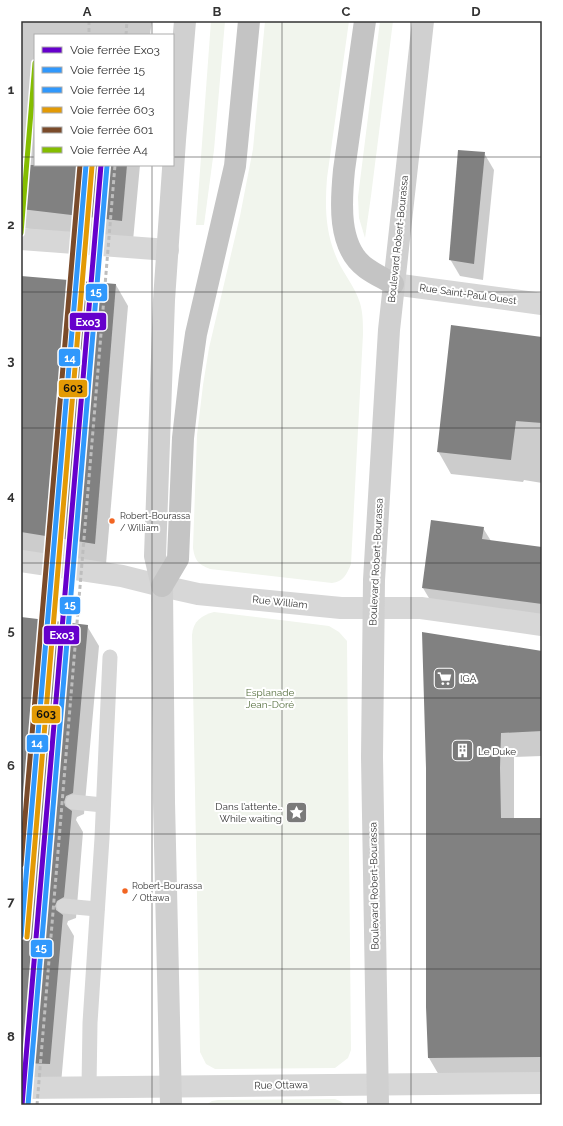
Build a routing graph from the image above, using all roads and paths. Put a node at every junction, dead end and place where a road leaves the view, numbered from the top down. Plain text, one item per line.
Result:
1 (185, 21) edge
2 (249, 21) edge
3 (365, 21) edge
4 (423, 21) edge
5 (174, 148) edge
6 (173, 166) edge
7 (21, 239) edge
8 (168, 250) junction
9 (393, 284) junction
10 (542, 302) edge
11 (21, 561) edge
12 (162, 586) junction
13 (372, 608) junction
14 (542, 625) edge
15 (110, 656) dead end
16 (73, 802) dead end
17 (103, 805) junction
18 (64, 906) dead end
19 (97, 909) junction
20 (542, 1083) edge
21 (89, 1087) junction
22 (21, 1088) edge
23 (378, 1095) edge
24 (171, 1096) edge

1 - 5 main road
2 - 12 highway
3 - 9 highway
4 - 9 main road, Boulevard Robert-Bourassa
6 - 8 main road
7 - 8 street
8 - 12 main road
9 - 10 street, Rue Saint-Paul Ouest
9 - 13 main road, Boulevard Robert-Bourassa
11 - 12 street, Rue William
12 - 13 street, Rue William
12 - 24 main road
13 - 14 street, Rue William
13 - 23 main road, Boulevard Robert-Bourassa
15 - 17 lane
16 - 17 lane
17 - 19 lane
18 - 19 lane
19 - 21 lane
20 - 23 street, Rue Ottawa
21 - 22 street, Rue Ottawa
21 - 24 street, Rue Ottawa
23 - 24 street, Rue Ottawa

